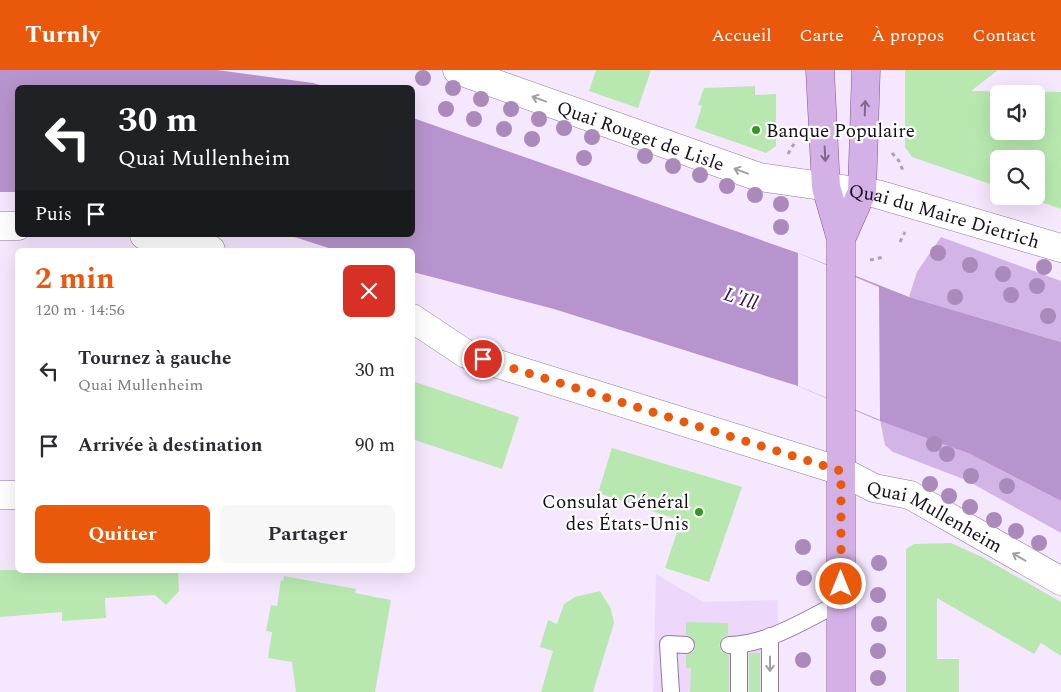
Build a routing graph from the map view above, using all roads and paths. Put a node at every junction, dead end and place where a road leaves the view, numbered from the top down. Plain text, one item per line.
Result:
1 (458, 70) edge
2 (820, 70) edge
3 (866, 70) edge
4 (887, 150) dead end
5 (906, 180) dead end
6 (826, 186) junction
7 (862, 192) junction
8 (0, 226) edge
9 (15, 226) edge
10 (906, 231) dead end
11 (153, 237) edge
12 (841, 239) junction
13 (900, 242) dead end
14 (202, 248) edge
15 (1061, 248) edge
16 (415, 320) edge
17 (841, 471) junction
18 (0, 495) edge
19 (15, 495) edge
20 (1061, 581) edge
21 (841, 602) junction
22 (770, 636) junction
23 (686, 645) dead end
24 (671, 692) edge
25 (739, 692) edge
26 (770, 692) edge
27 (841, 692) edge

6 -> 1 street, Quai Rouget de Lisle
2 -> 6 main road
7 -> 3 main road
4 - 5 path
6 - 7 street, Quai du Maire Dietrich
6 - 12 main road
7 - 12 main road
7 - 15 street, Quai du Maire Dietrich
8 - 9 street
10 - 13 path
11 - 14 street
12 - 17 main road
16 - 17 street, Quai Mullenheim
20 -> 17 street, Quai Mullenheim
17 - 21 main road
18 - 19 street
21 - 22 lane
21 - 27 main road
22 - 25 lane
22 -> 26 lane
23 - 24 lane

